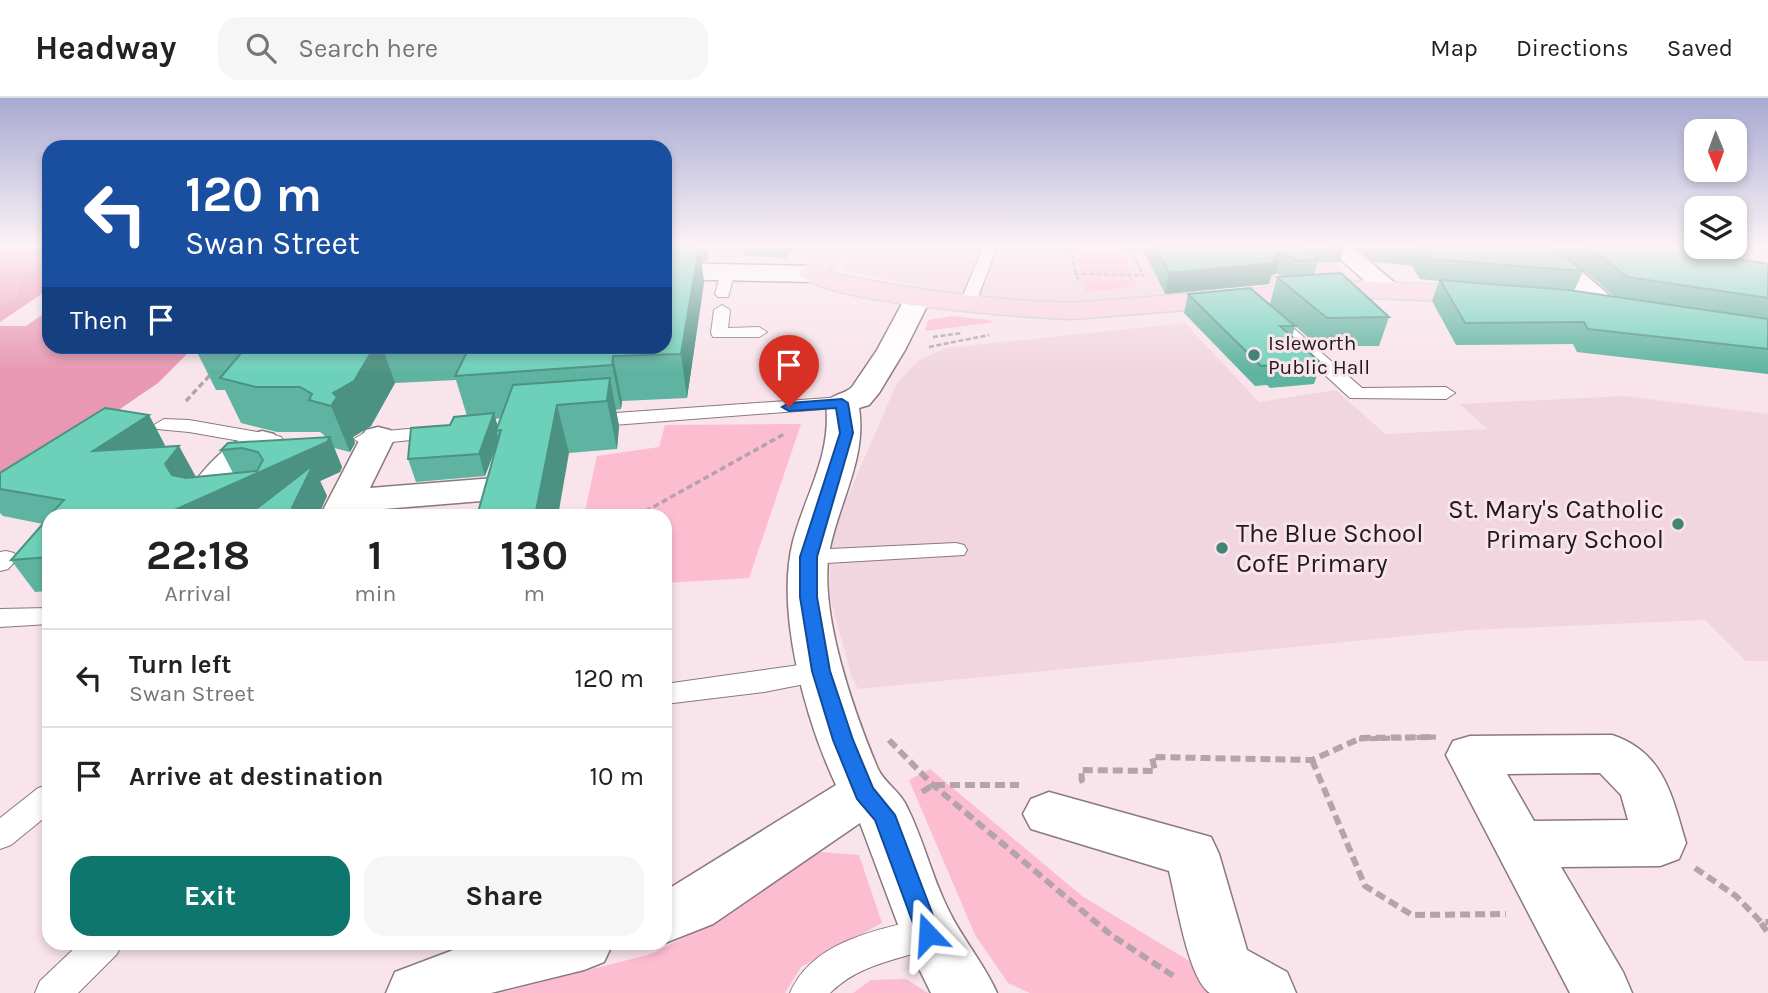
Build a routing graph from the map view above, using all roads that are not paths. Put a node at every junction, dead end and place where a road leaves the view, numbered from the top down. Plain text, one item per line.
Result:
1 (715, 289) edge
2 (740, 289) edge
3 (870, 289) edge
4 (973, 289) edge
5 (1278, 289) edge
6 (1377, 289) edge
7 (1389, 289) joint
8 (1595, 289) edge
9 (724, 292) junction
10 (1248, 297) junction
11 (918, 298) junction
12 (1520, 298) edge
13 (1559, 302) edge
14 (967, 305) junction
15 (1623, 309) joint
16 (759, 332) dead end
17 (1447, 393) dead end
18 (842, 403) junction
19 (569, 422) edge
20 (164, 425) road end
21 (461, 430) edge
22 (371, 438) joint
23 (262, 441) junction
24 (296, 441) edge
25 (495, 486) edge
26 (257, 492) edge
27 (342, 508) edge
28 (956, 550) dead end
29 (808, 557) junction
30 (42, 616) edge
31 (0, 618) edge
32 (821, 671) junction
33 (672, 693) edge
34 (1046, 799) road end
35 (42, 803) edge
36 (874, 804) junction
37 (0, 836) edge
38 (1521, 844) junction
39 (672, 914) edge
40 (928, 934) junction
41 (98, 950) edge
42 (523, 950) edge
43 (488, 954) edge
44 (53, 993) edge
45 (416, 993) edge
46 (808, 993) edge
47 (967, 993) edge
48 (1266, 993) edge
49 (1602, 993) edge

1 - 9 street
2 - 9 street
3 - 11 main road
4 - 14 lane
5 - 10 main road
6 - 7 main road
7 - 12 main road
8 - 15 street
9 - 16 lane
10 - 14 main road
10 - 17 lane
11 - 14 main road
11 - 18 street
13 - 15 main road
18 - 19 lane
18 - 29 street
20 - 23 lane
21 - 22 lane
22 - 27 street
23 - 24 lane
23 - 26 street
25 - 27 street
28 - 29 lane
29 - 32 street
30 - 31 lane
32 - 33 lane
32 - 36 street
34 - 48 street
35 - 37 lane
36 - 39 street
36 - 40 street
38 - 38 street
38 - 49 street
40 - 46 lane
40 - 47 street
41 - 44 lane
42 - 43 street
43 - 45 street

